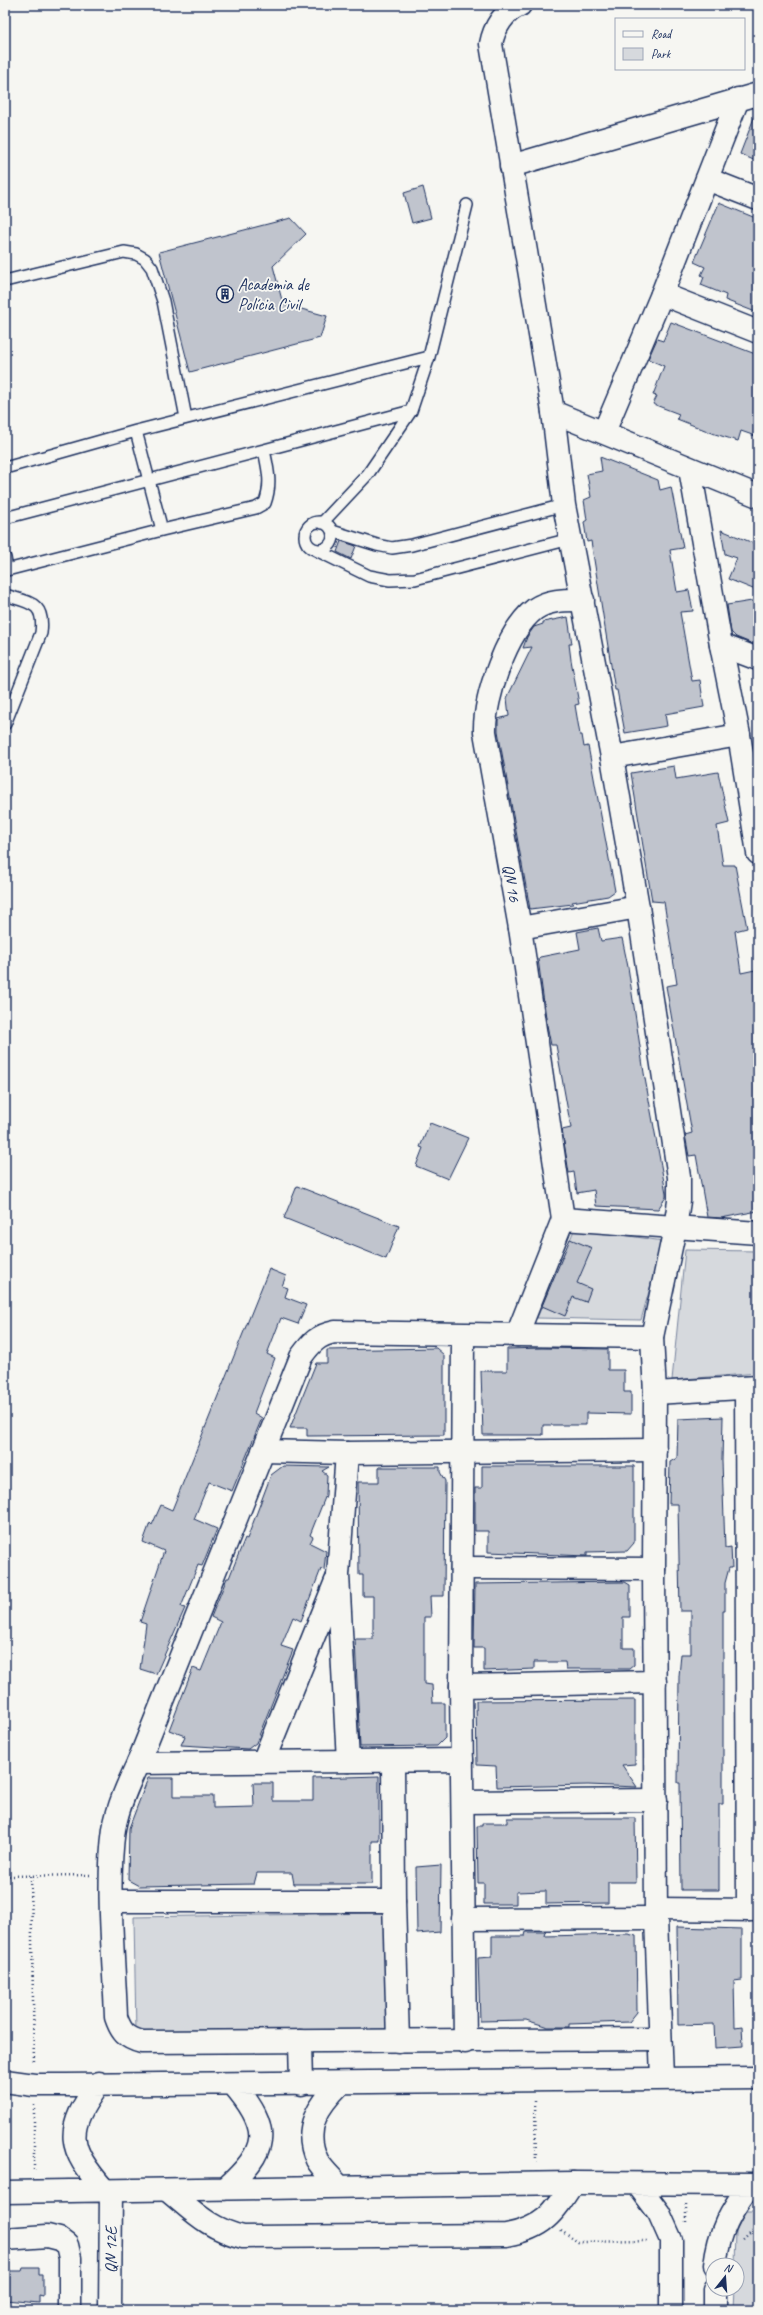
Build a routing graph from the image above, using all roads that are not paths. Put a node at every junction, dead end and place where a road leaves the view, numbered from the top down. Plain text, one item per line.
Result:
1 (520, 5) edge
2 (748, 96) edge
3 (511, 166) junction
4 (707, 179) junction
5 (758, 199) edge
6 (467, 205) dead end
7 (5, 281) edge
8 (662, 294) junction
9 (758, 332) edge
10 (429, 357) junction
11 (411, 411) junction
12 (553, 412) junction
13 (186, 418) junction
14 (136, 431) junction
15 (604, 432) junction
16 (264, 450) junction
17 (5, 468) edge
18 (690, 469) junction
19 (150, 479) junction
20 (758, 496) edge
21 (564, 505) junction
22 (5, 518) edge
23 (322, 523) junction
24 (162, 530) junction
25 (332, 531) junction
26 (570, 539) junction
27 (316, 550) junction
28 (5, 558) edge
29 (6, 574) edge
30 (5, 595) edge
31 (583, 600) junction
32 (721, 645) junction
33 (758, 659) edge
34 (5, 724) edge
35 (739, 735) junction
36 (612, 757) junction
37 (753, 796) edge
38 (758, 853) edge
39 (638, 908) junction
40 (520, 928) junction
41 (563, 1219) junction
42 (675, 1228) junction
43 (758, 1232) edge
44 (463, 1335) junction
45 (517, 1335) junction
46 (652, 1337) junction
47 (752, 1388) edge
48 (655, 1392) junction
49 (655, 1450) junction
50 (263, 1451) junction
51 (461, 1452) junction
52 (347, 1453) junction
53 (752, 1504) edge
54 (462, 1568) junction
55 (654, 1569) junction
56 (338, 1575) junction
57 (752, 1633) edge
58 (655, 1682) junction
59 (461, 1686) junction
60 (753, 1759) edge
61 (462, 1760) junction
62 (348, 1761) junction
63 (393, 1761) junction
64 (263, 1762) junction
65 (138, 1763) junction
66 (656, 1800) junction
67 (463, 1802) junction
68 (112, 1901) junction
69 (394, 1901) junction
70 (753, 1910) edge
71 (656, 1914) junction
72 (463, 1919) junction
73 (660, 2039) junction
74 (300, 2041) junction
75 (398, 2041) junction
76 (465, 2042) junction
77 (662, 2078) junction
78 (758, 2078) edge
79 (5, 2081) edge
80 (99, 2083) junction
81 (233, 2084) junction
82 (301, 2084) junction
83 (340, 2084) junction
84 (573, 2183) junction
85 (754, 2184) edge
86 (638, 2185) junction
87 (339, 2186) junction
88 (225, 2189) junction
89 (167, 2190) junction
90 (108, 2191) junction
91 (5, 2192) edge
92 (5, 2239) edge
93 (717, 2257) edge
94 (715, 2297) edge
95 (70, 2310) edge
96 (110, 2310) edge
97 (671, 2310) edge
98 (715, 2310) edge

1 - 3 street
2 - 3 street
2 - 4 street
3 - 12 street
4 - 5 street
4 - 8 street
6 - 10 lane
7 - 13 lane
8 - 9 street
8 - 15 street
10 - 11 lane
10 - 13 lane
11 - 16 lane
11 - 23 lane
12 - 15 street
12 - 21 street
13 - 14 lane
14 - 17 lane
14 - 19 lane
15 - 18 street
16 - 19 lane
16 - 24 lane
18 - 20 street
18 - 32 street
19 - 22 lane
19 - 24 lane
21 - 25 lane
21 - 26 street
23 - 25 lane
23 - 27 lane
24 - 29 lane
25 - 27 lane
26 - 27 lane
26 - 31 street
28 - 29 lane
30 - 34 lane
31 - 36 street
31 - 40 street, QN 16
32 - 33 street
32 - 35 street
35 - 36 street
35 - 37 street
36 - 39 street
37 - 38 street
39 - 40 street
39 - 42 street
40 - 41 street, QN 16
41 - 42 street
41 - 45 street
42 - 43 street
42 - 46 street
44 - 45 street
44 - 50 street
44 - 51 street
45 - 46 street
46 - 48 street
47 - 48 street
47 - 53 street
48 - 49 street
49 - 51 street
49 - 55 street
50 - 52 street
50 - 65 street
51 - 52 street
51 - 54 street
52 - 56 street
53 - 57 street
54 - 55 street
54 - 59 street
55 - 58 street
56 - 62 street
56 - 64 street
57 - 60 street
58 - 59 street
58 - 66 street
59 - 61 street
60 - 70 street
61 - 63 street
61 - 67 street
62 - 63 street
62 - 64 street
63 - 69 street
64 - 65 street
65 - 68 street
66 - 67 street
66 - 71 street
67 - 72 street
68 - 69 street
68 - 74 street
69 - 75 street
70 - 71 street
71 - 72 street
71 - 73 street
72 - 76 street
73 - 76 street
73 - 77 street
74 - 75 street
74 - 82 street
75 - 76 street
77 - 78 street
77 - 83 street
79 - 80 street
80 - 81 street
80 - 90 street
81 - 82 street
81 - 88 street
82 - 83 street
83 - 87 street
84 - 86 street
84 - 87 street
84 - 89 street
85 - 86 street
85 - 93 street
86 - 97 street
87 - 88 street
88 - 89 street
89 - 90 street
90 - 91 street
90 - 96 street, QN 12E
92 - 95 street
94 - 98 street

